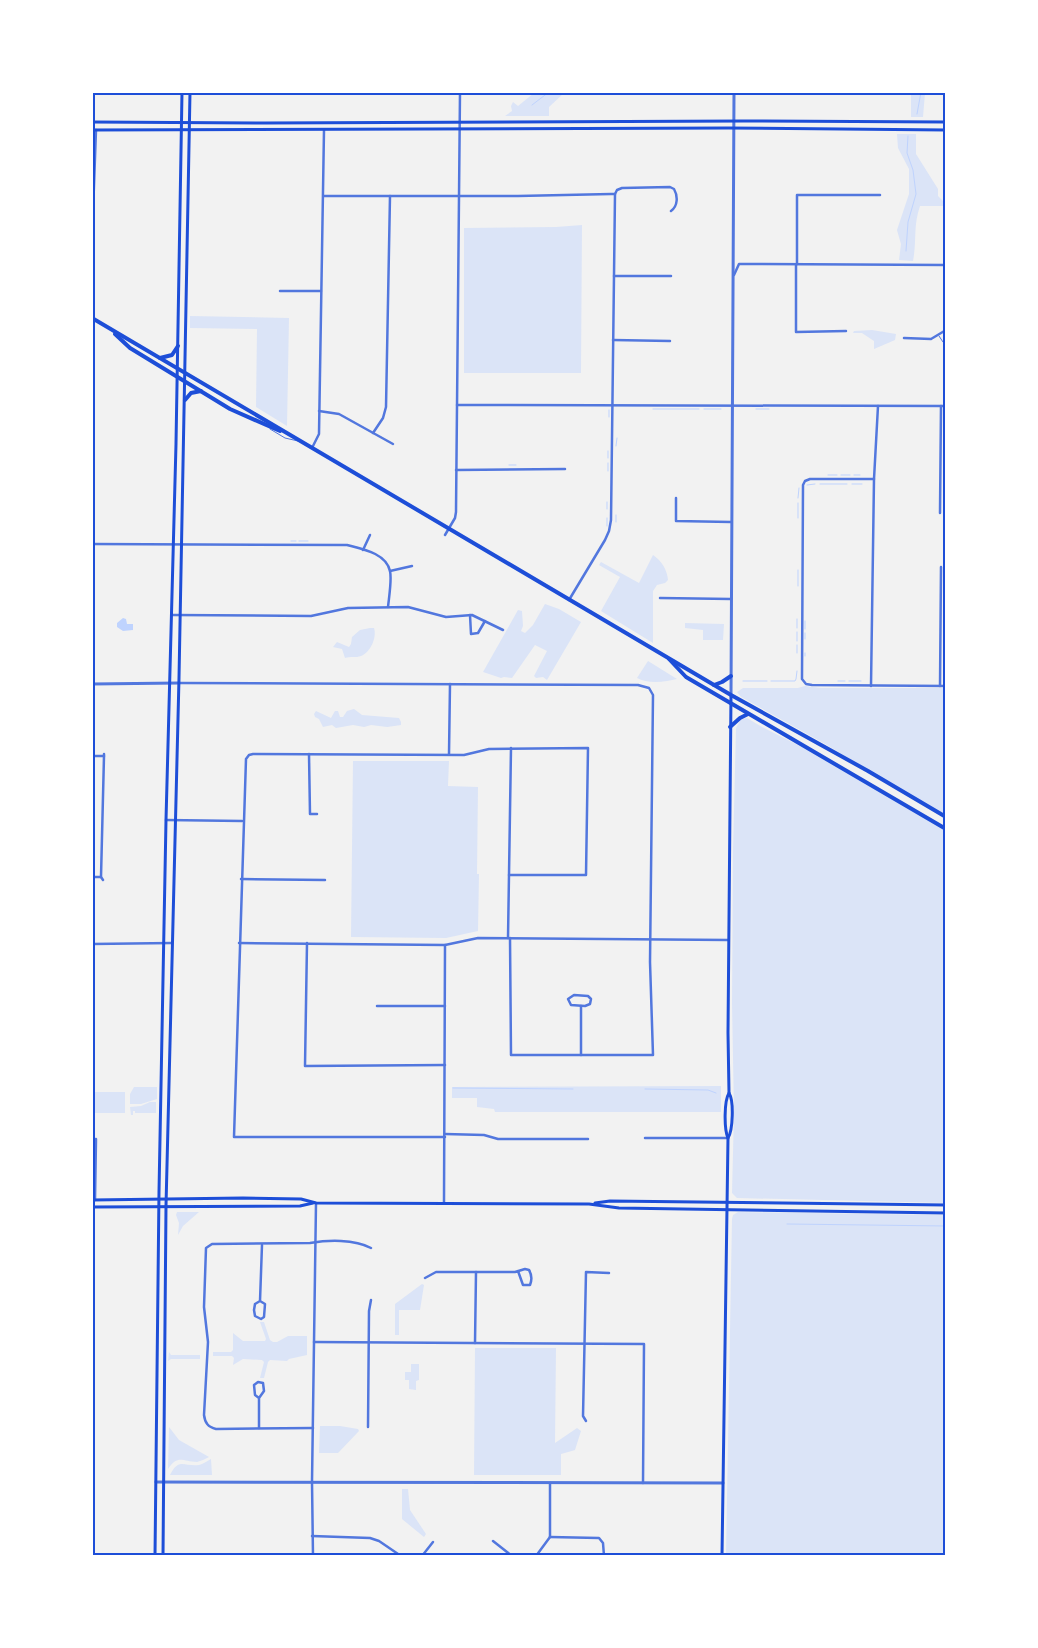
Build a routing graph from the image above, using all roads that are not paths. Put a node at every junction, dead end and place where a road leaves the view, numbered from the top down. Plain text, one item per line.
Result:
1 (182, 92) edge
2 (190, 92) edge
3 (460, 92) edge
4 (734, 92) edge
5 (734, 121) junction
6 (92, 122) edge
7 (182, 122) junction
8 (190, 122) junction
9 (461, 122) junction
10 (946, 122) edge
11 (734, 128) junction
12 (94, 130) edge
13 (181, 130) junction
14 (189, 130) junction
15 (324, 130) junction
16 (461, 130) junction
17 (946, 130) edge
18 (614, 194) junction
19 (880, 195) dead end
20 (324, 196) junction
21 (390, 196) junction
22 (460, 196) junction
23 (671, 211) dead end
24 (92, 240) edge
25 (946, 240) edge
26 (796, 264) junction
27 (945, 265) edge
28 (614, 276) junction
29 (671, 276) dead end
30 (734, 276) junction
31 (280, 291) dead end
32 (321, 291) junction
33 (946, 296) edge
34 (92, 318) edge
35 (110, 329) junction
36 (946, 330) edge
37 (846, 331) dead end
38 (938, 336) junction
39 (904, 338) dead end
40 (613, 340) junction
41 (670, 341) dead end
42 (943, 342) dead end
43 (178, 346) junction
44 (160, 358) junction
45 (178, 369) junction
46 (185, 373) junction
47 (178, 377) junction
48 (185, 382) junction
49 (201, 391) junction
50 (184, 400) junction
51 (457, 405) junction
52 (613, 405) junction
53 (732, 405) junction
54 (878, 406) junction
55 (941, 406) junction
56 (946, 406) edge
57 (319, 411) junction
58 (265, 426) junction
59 (373, 433) junction
60 (288, 434) junction
61 (305, 444) junction
62 (394, 444) dead end
63 (312, 448) junction
64 (176, 469) junction
65 (183, 469) junction
66 (565, 469) dead end
67 (456, 470) junction
68 (874, 480) junction
69 (676, 498) dead end
70 (940, 513) dead end
71 (731, 522) junction
72 (449, 529) junction
73 (370, 535) dead end
74 (445, 536) dead end
75 (92, 544) edge
76 (174, 545) junction
77 (182, 545) junction
78 (363, 550) junction
79 (412, 566) dead end
80 (941, 567) dead end
81 (390, 571) junction
82 (660, 598) dead end
83 (731, 599) junction
84 (569, 600) junction
85 (388, 607) junction
86 (172, 615) junction
87 (180, 615) junction
88 (470, 615) junction
89 (485, 620) junction
90 (503, 630) dead end
91 (665, 656) junction
92 (731, 676) junction
93 (92, 684) edge
94 (170, 684) junction
95 (179, 684) junction
96 (450, 684) junction
97 (714, 685) junction
98 (871, 686) junction
99 (940, 686) junction
100 (946, 686) edge
101 (731, 695) junction
102 (731, 704) junction
103 (748, 714) junction
104 (730, 727) junction
105 (511, 748) junction
106 (309, 754) junction
107 (449, 754) junction
108 (92, 756) edge
109 (317, 814) dead end
110 (946, 817) edge
111 (166, 820) junction
112 (176, 820) junction
113 (243, 820) junction
114 (946, 829) edge
115 (509, 875) junction
116 (92, 877) edge
117 (241, 879) junction
118 (325, 880) dead end
119 (509, 938) junction
120 (651, 940) junction
121 (728, 940) junction
122 (165, 943) junction
123 (172, 943) junction
124 (239, 943) junction
125 (307, 943) junction
126 (93, 944) edge
127 (445, 945) junction
128 (377, 1006) dead end
129 (445, 1006) junction
130 (581, 1006) junction
131 (581, 1055) junction
132 (93, 1063) edge
133 (445, 1066) junction
134 (161, 1107) junction
135 (168, 1112) junction
136 (444, 1136) junction
137 (645, 1138) dead end
138 (728, 1138) junction
139 (94, 1139) edge
140 (588, 1139) dead end
141 (166, 1198) junction
142 (159, 1199) junction
143 (94, 1200) edge
144 (727, 1202) junction
145 (316, 1203) junction
146 (444, 1204) junction
147 (589, 1204) junction
148 (946, 1205) edge
149 (159, 1206) junction
150 (166, 1206) junction
151 (92, 1207) edge
152 (727, 1210) junction
153 (946, 1213) edge
154 (316, 1242) junction
155 (262, 1245) junction
156 (371, 1248) dead end
157 (518, 1271) junction
158 (476, 1272) junction
159 (609, 1273) dead end
160 (425, 1278) dead end
161 (371, 1300) dead end
162 (260, 1301) junction
163 (314, 1342) junction
164 (368, 1342) junction
165 (475, 1343) junction
166 (585, 1344) junction
167 (259, 1398) junction
168 (586, 1421) dead end
169 (368, 1427) dead end
170 (259, 1428) junction
171 (313, 1428) junction
172 (156, 1482) junction
173 (163, 1482) junction
174 (312, 1482) junction
175 (550, 1483) junction
176 (643, 1483) junction
177 (723, 1483) junction
178 (312, 1536) junction
179 (550, 1537) junction
180 (493, 1541) dead end
181 (433, 1542) dead end
182 (155, 1556) edge
183 (163, 1556) edge
184 (313, 1556) edge
185 (401, 1556) edge
186 (422, 1556) edge
187 (512, 1556) edge
188 (536, 1556) edge
189 (604, 1556) edge
190 (722, 1556) edge

1 - 7 main road
2 - 8 main road
3 - 9 street
4 - 5 street
5 - 9 main road
5 - 10 main road
5 - 11 street
6 - 7 main road
7 - 8 main road
7 - 13 main road
8 - 9 main road
8 - 14 main road
9 - 16 street
11 - 16 main road
11 - 17 main road
11 - 30 street
12 - 13 main road
12 - 24 street
13 - 14 main road
13 - 43 main road
14 - 15 main road
14 - 46 main road
15 - 16 main road
15 - 20 street
16 - 22 street
18 - 22 street
18 - 23 street
18 - 28 street
19 - 26 street
20 - 21 street
20 - 32 street
21 - 22 street
21 - 59 street
22 - 51 street
25 - 27 street
26 - 27 street
26 - 30 street
26 - 37 street
27 - 33 street
28 - 29 street
28 - 40 street
30 - 53 street
31 - 32 street
32 - 57 street
34 - 35 main road
35 - 44 main road
35 - 47 main road
36 - 38 street
38 - 39 street
38 - 42 lane
40 - 41 street
40 - 52 street
43 - 44 main road
43 - 45 main road
44 - 45 main road
45 - 46 main road
45 - 47 main road
46 - 48 main road
46 - 60 main road
47 - 48 main road
47 - 64 main road
48 - 49 main road
48 - 50 main road
49 - 50 main road
49 - 58 main road
50 - 65 main road
51 - 52 street
51 - 67 street
52 - 53 street
52 - 84 street
53 - 54 street
53 - 71 street
54 - 55 street
54 - 68 street
55 - 56 street
55 - 70 street
57 - 59 street
57 - 63 street
58 - 60 main road
58 - 61 lane
59 - 62 street
60 - 61 main road
61 - 63 main road
63 - 72 main road
64 - 65 main road
64 - 76 main road
65 - 77 main road
66 - 67 street
67 - 72 street
68 - 98 street
68 - 98 street
69 - 71 street
71 - 83 street
72 - 74 street
72 - 84 main road
73 - 78 street
75 - 76 street
76 - 77 street
76 - 86 main road
77 - 78 street
77 - 87 main road
78 - 81 street
79 - 81 street
80 - 99 street
81 - 85 street
82 - 83 street
83 - 92 street
84 - 91 main road
85 - 87 street
85 - 88 street
86 - 87 street
86 - 94 main road
87 - 95 main road
88 - 89 street
88 - 89 street
89 - 90 street
91 - 97 main road
91 - 102 main road
92 - 97 main road
92 - 101 street
93 - 94 street
94 - 95 street
94 - 111 main road
95 - 96 street
95 - 112 main road
96 - 107 street
96 - 120 street
97 - 101 main road
98 - 99 street
99 - 100 street
101 - 102 main road
101 - 110 main road
102 - 103 main road
102 - 104 main road
103 - 104 main road
103 - 114 main road
104 - 121 main road
105 - 107 street
105 - 115 street
105 - 115 street
106 - 107 street
106 - 109 street
106 - 113 street
108 - 116 street
111 - 112 street
111 - 122 main road
112 - 113 street
112 - 123 main road
113 - 117 street
115 - 119 street
117 - 118 street
117 - 124 street
119 - 120 street
119 - 127 street
119 - 131 street
120 - 121 street
120 - 131 street
121 - 138 main road
122 - 123 street
122 - 126 street
122 - 134 main road
123 - 135 main road
124 - 125 street
124 - 136 street
125 - 127 street
125 - 133 street
126 - 132 street
127 - 129 street
128 - 129 street
129 - 133 street
130 - 130 street
130 - 131 street
133 - 136 street
134 - 135 main road
134 - 142 main road
135 - 141 main road
136 - 140 street
136 - 146 street
137 - 138 street
138 - 144 main road
139 - 143 street
141 - 142 main road
141 - 145 main road
141 - 150 main road
142 - 143 main road
142 - 149 main road
144 - 147 main road
144 - 148 main road
144 - 152 main road
145 - 146 main road
145 - 150 main road
145 - 154 street
146 - 147 main road
147 - 152 main road
149 - 150 main road
149 - 151 main road
149 - 172 main road
150 - 173 main road
152 - 153 main road
152 - 177 main road
154 - 155 street
154 - 156 street
154 - 163 street
155 - 162 street
155 - 170 street
157 - 157 street
157 - 158 street
158 - 160 street
158 - 165 street
159 - 166 street
161 - 164 street
162 - 162 street
163 - 164 street
163 - 171 street
164 - 165 street
164 - 169 street
165 - 166 street
166 - 168 street
166 - 176 street
167 - 167 street
167 - 170 street
170 - 171 street
171 - 174 street
172 - 173 street
172 - 182 main road
173 - 174 street
173 - 183 main road
174 - 175 street
174 - 178 street
175 - 176 street
175 - 179 street
176 - 177 street
177 - 190 main road
178 - 184 street
178 - 185 street
179 - 188 street
179 - 189 street
180 - 187 street
181 - 186 street

